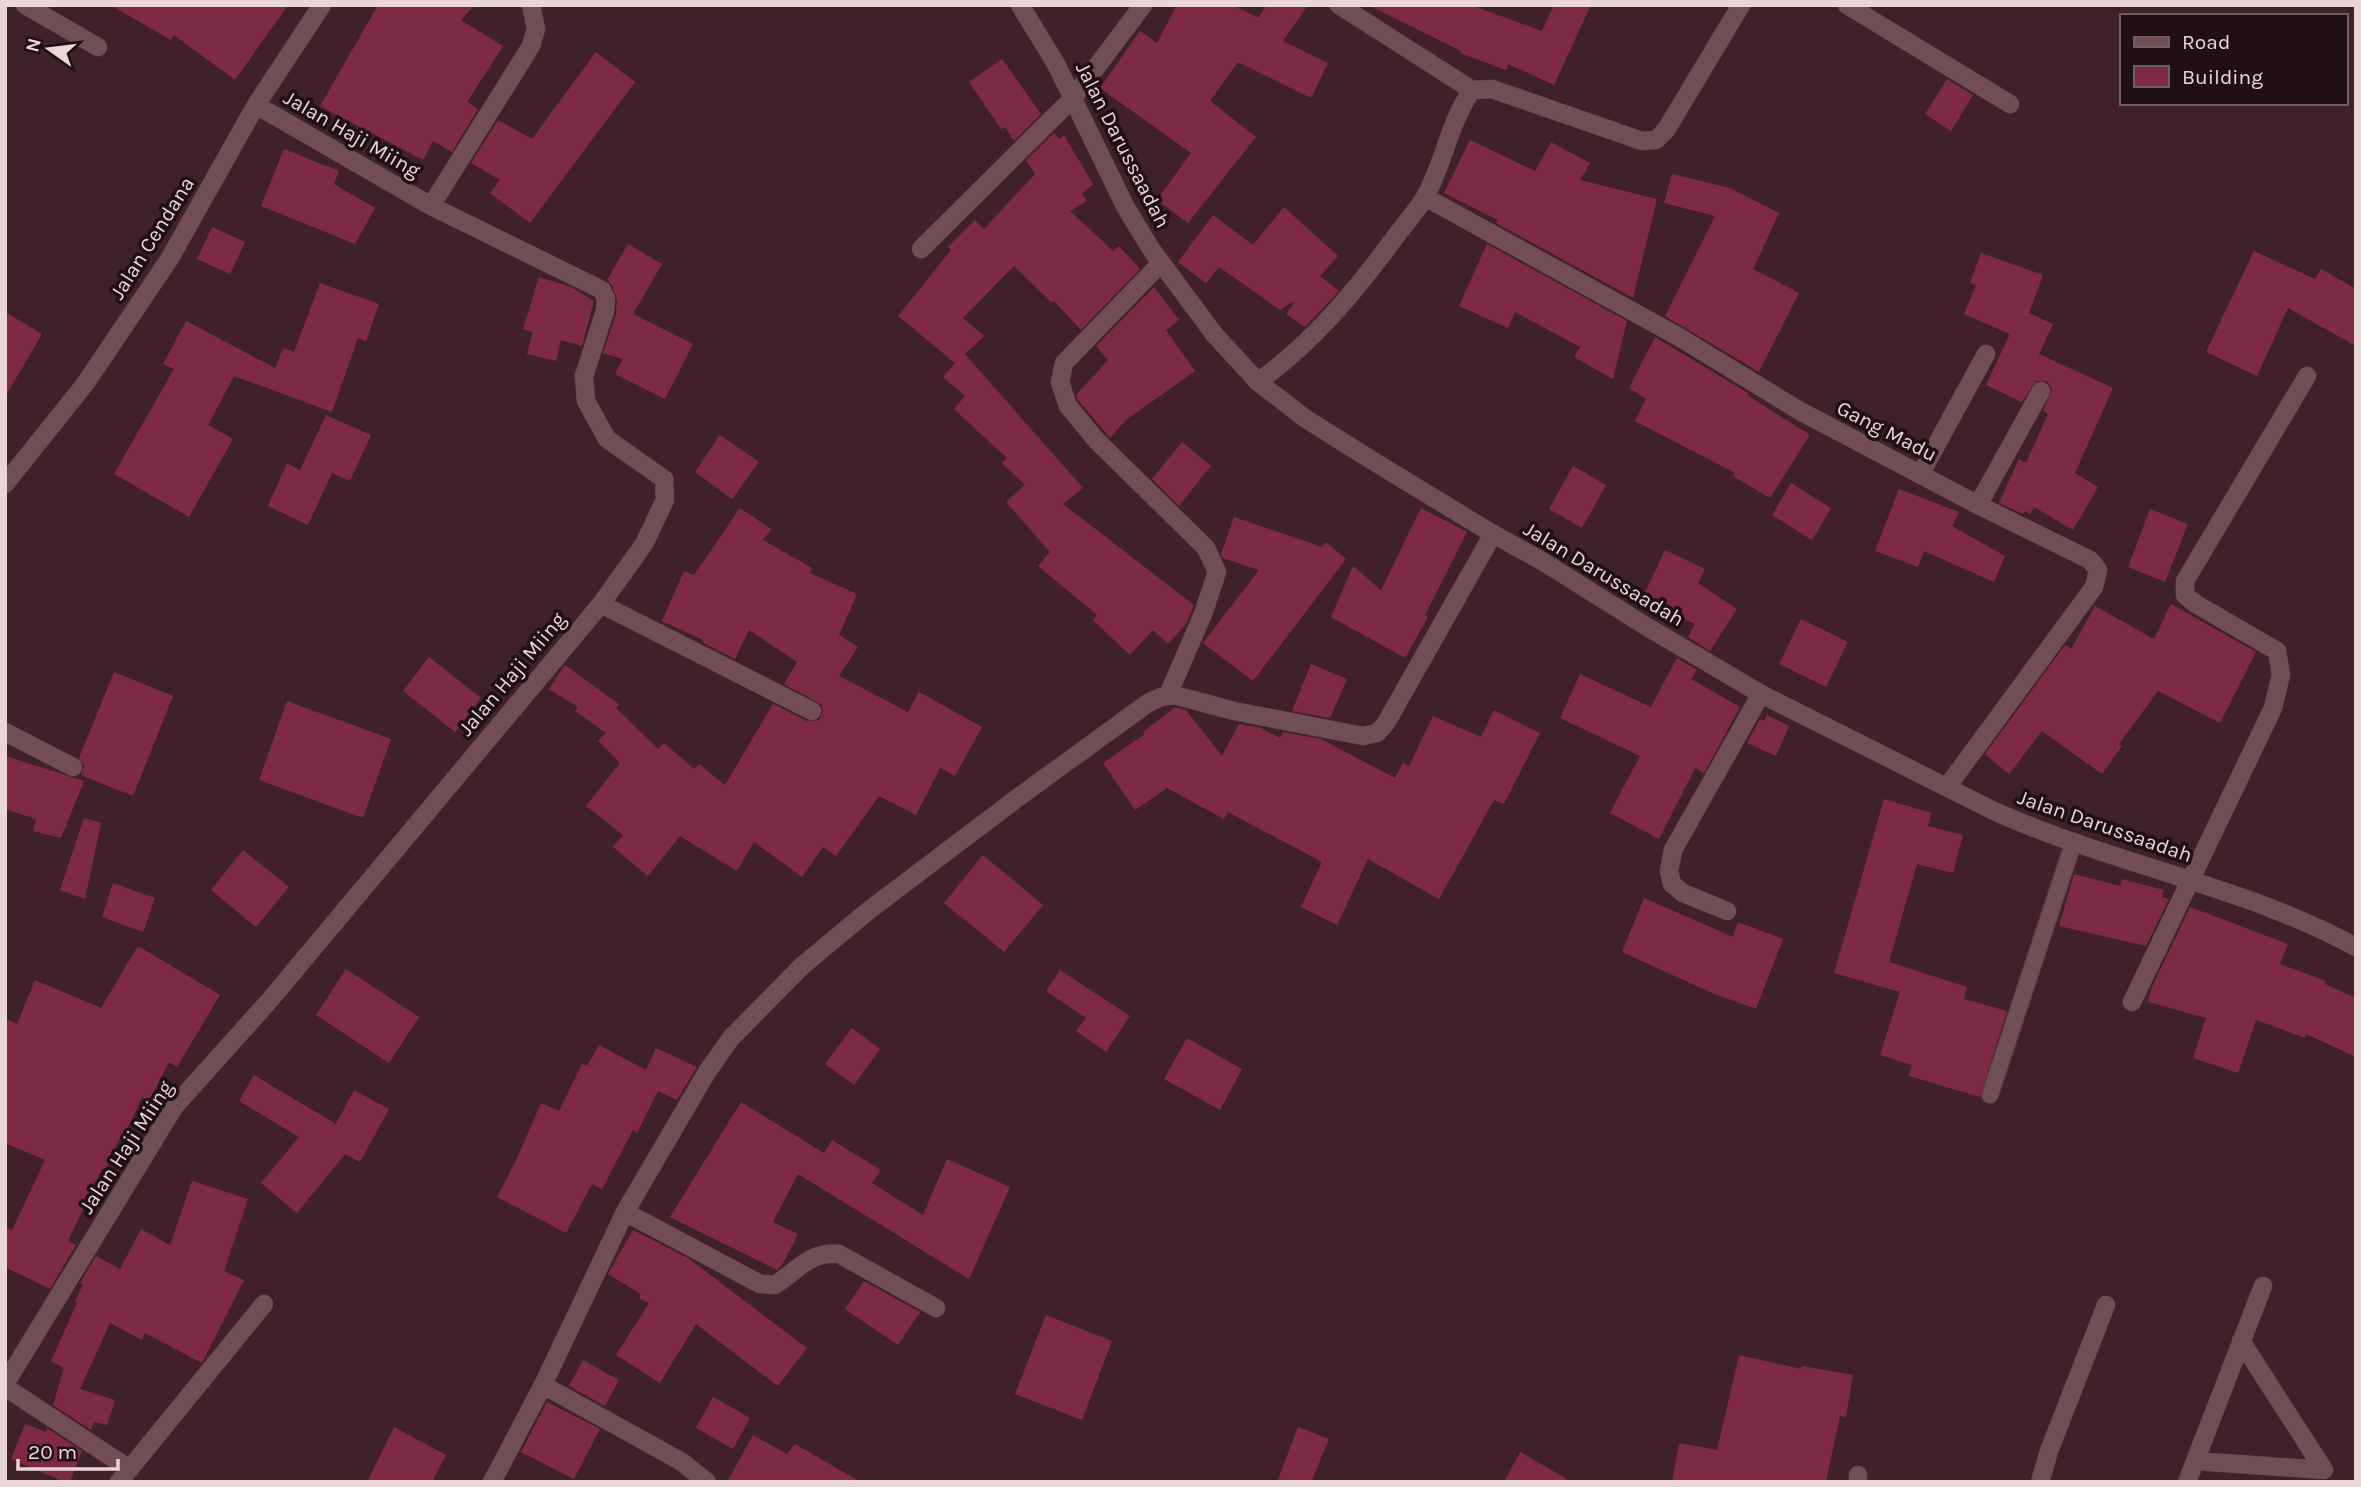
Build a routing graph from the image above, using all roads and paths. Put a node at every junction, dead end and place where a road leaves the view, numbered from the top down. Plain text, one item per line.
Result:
1 (25, 5) edge
2 (322, 5) edge
3 (531, 5) edge
4 (1020, 5) edge
5 (1143, 5) edge
6 (1339, 5) edge
7 (1741, 5) edge
8 (1847, 5) edge
9 (98, 47) dead end
10 (1472, 90) junction
11 (1073, 98) junction
12 (2010, 104) dead end
13 (256, 105) junction
14 (1425, 197) junction
15 (431, 206) junction
16 (921, 249) dead end
17 (1161, 263) junction
18 (1986, 354) dead end
19 (2307, 376) dead end
20 (1258, 382) junction
21 (2041, 391) dead end
22 (1921, 473) junction
23 (5, 484) edge
24 (1978, 505) junction
25 (1493, 534) junction
26 (601, 604) junction
27 (1761, 694) junction
28 (1168, 695) junction
29 (812, 711) dead end
30 (5, 732) edge
31 (72, 767) dead end
32 (1947, 787) junction
33 (2074, 841) junction
34 (2192, 880) junction
35 (1727, 911) dead end
36 (2356, 947) edge
37 (2133, 1002) dead end
38 (1990, 1095) dead end
39 (625, 1212) junction
40 (2263, 1286) dead end
41 (264, 1304) dead end
42 (2106, 1305) dead end
43 (936, 1308) dead end
44 (2241, 1341) junction
45 (5, 1385) edge
46 (543, 1385) junction
47 (2195, 1461) junction
48 (124, 1475) edge
49 (492, 1482) edge
50 (707, 1482) edge
51 (2040, 1482) edge
52 (2187, 1482) edge

1 - 9 street
2 - 13 street, Jalan Cendana
3 - 15 street
4 - 11 street, Jalan Darussaadah
5 - 11 street
6 - 10 street
7 - 10 street
8 - 12 street
10 - 14 street
11 - 16 street
11 - 17 street, Jalan Darussaadah
13 - 15 street, Jalan Haji Miing
13 - 23 street, Jalan Cendana
14 - 20 street
14 - 22 street, Gang Madu
15 - 26 street, Jalan Haji Miing
17 - 20 street, Jalan Darussaadah
17 - 28 street
18 - 22 street
19 - 34 street
20 - 25 street, Jalan Darussaadah
21 - 24 street
22 - 24 street, Gang Madu
24 - 32 street, Gang Madu
25 - 27 street, Jalan Darussaadah
25 - 28 street
26 - 29 street
26 - 45 street, Jalan Haji Miing
27 - 32 street, Jalan Darussaadah
27 - 35 street
28 - 39 street
30 - 31 street
32 - 33 street, Jalan Darussaadah
33 - 34 street, Jalan Darussaadah
33 - 38 lane
34 - 36 street, Jalan Darussaadah
34 - 37 street
39 - 43 street
39 - 46 street
40 - 44 street
41 - 48 street
42 - 51 street
44 - 47 street
44 - 47 street
45 - 48 street
46 - 49 street
46 - 50 street
47 - 52 street

